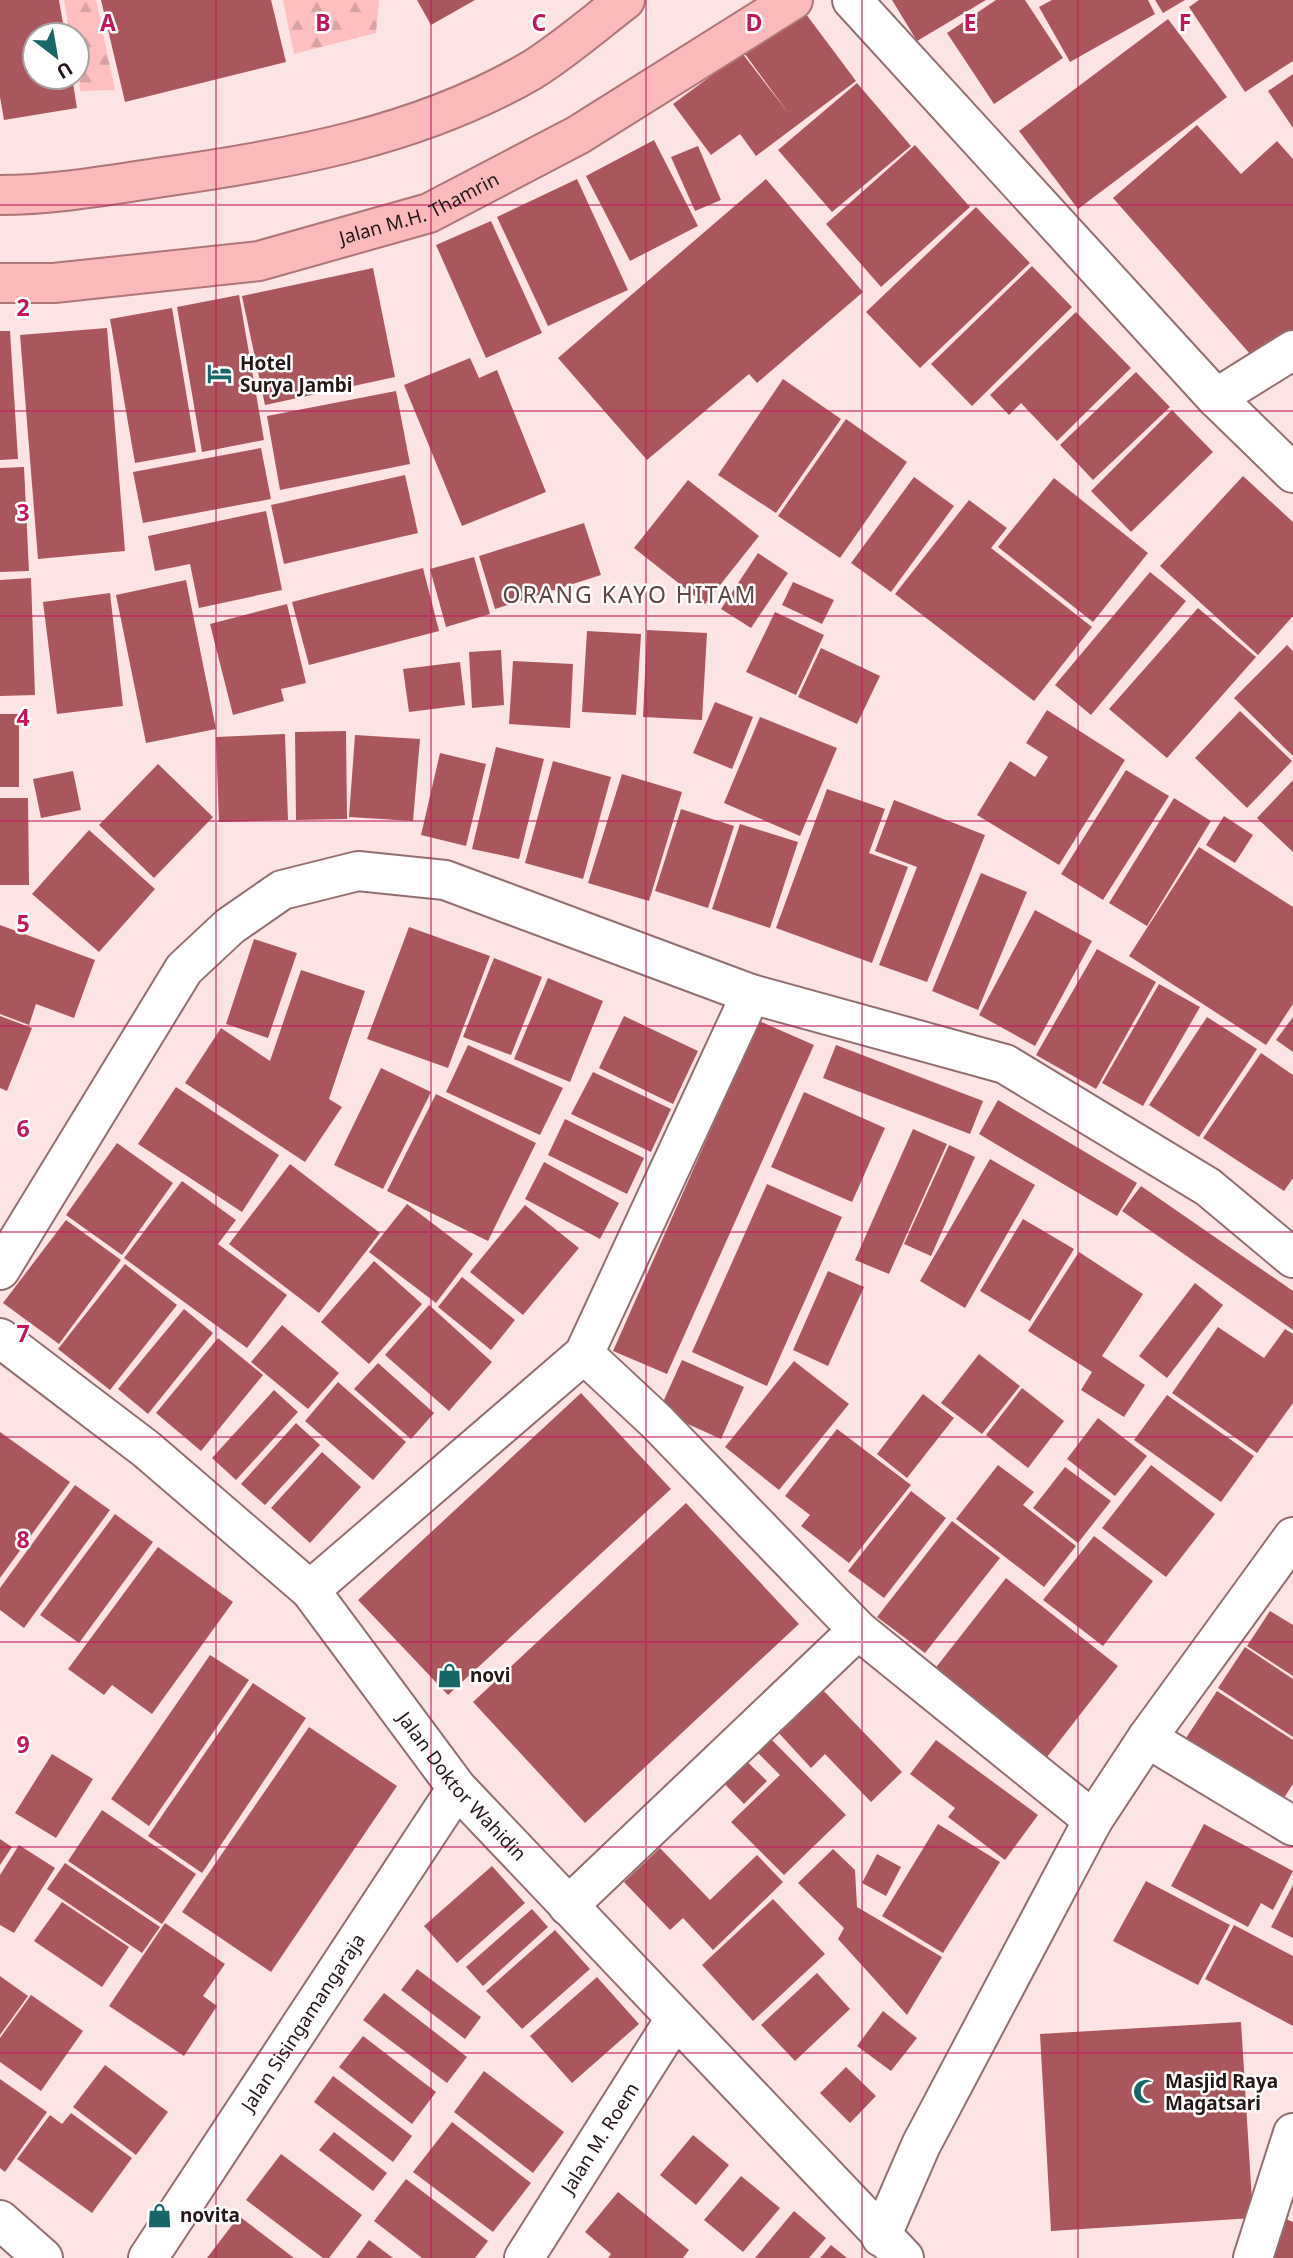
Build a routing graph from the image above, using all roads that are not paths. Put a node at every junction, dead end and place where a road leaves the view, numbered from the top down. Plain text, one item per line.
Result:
1 (625, 0) edge
2 (793, 0) edge
3 (852, 0) edge
4 (0, 195) edge
5 (0, 283) edge
6 (1293, 350) edge
7 (1216, 398) junction
8 (1293, 473) edge
9 (751, 994) junction
10 (1293, 1258) edge
11 (0, 1270) edge
12 (0, 1338) edge
13 (584, 1354) junction
14 (1293, 1537) edge
15 (310, 1590) junction
16 (858, 1630) junction
17 (1147, 1738) junction
18 (457, 1788) junction
19 (1093, 1820) junction
20 (1293, 1826) edge
21 (568, 1906) junction
22 (675, 2019) junction
23 (1293, 2133) edge
24 (0, 2220) edge
25 (892, 2248) edge
26 (43, 2258) edge
27 (148, 2258) edge
28 (524, 2258) edge
29 (1253, 2258) edge

1 - 4 highway
2 - 5 highway, Jalan M.H. Thamrin
3 - 7 street
6 - 7 street
7 - 8 street
9 - 10 street
9 - 11 street
9 - 13 street
12 - 15 street, Jalan Doktor Wahidin
13 - 15 street
13 - 16 street
14 - 17 street
15 - 18 street, Jalan Doktor Wahidin
16 - 19 street
16 - 21 street
17 - 19 street
17 - 20 street
18 - 21 street, Jalan Doktor Wahidin
18 - 27 street, Jalan Sisingamangaraja
19 - 25 street
21 - 22 street, Jalan Doktor Wahidin
22 - 25 street, Jalan Doktor Wahidin
22 - 28 street, Jalan M. Roem
23 - 29 street
24 - 26 street

